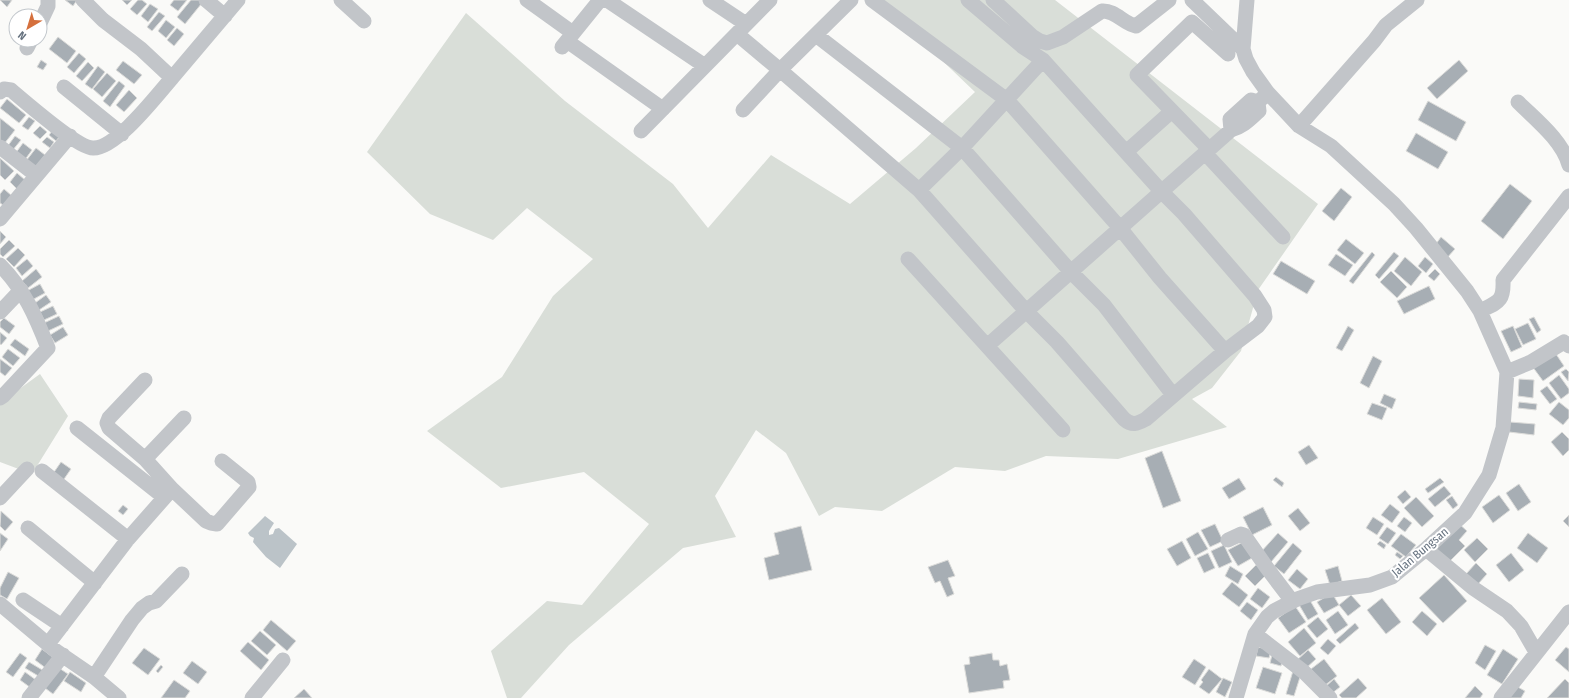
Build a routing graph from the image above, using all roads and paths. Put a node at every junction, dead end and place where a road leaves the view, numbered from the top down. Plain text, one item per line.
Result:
1 (83, 0) edge
2 (206, 0) edge
3 (238, 0) edge
4 (341, 0) edge
5 (527, 0) edge
6 (600, 0) edge
7 (607, 0) edge
8 (710, 0) edge
9 (770, 0) edge
10 (851, 0) edge
11 (872, 0) edge
12 (968, 0) edge
13 (993, 0) edge
14 (1169, 0) edge
15 (1192, 0) edge
16 (1247, 0) edge
17 (1417, 0) edge
18 (226, 16) junction
19 (364, 21) dead end
20 (741, 29) junction
21 (816, 35) junction
22 (567, 40) junction
23 (1243, 49) junction
24 (1228, 54) dead end
25 (1043, 60) junction
26 (705, 66) junction
27 (780, 70) junction
28 (172, 78) junction
29 (64, 87) dead end
30 (0, 92) edge
31 (1263, 97) junction
32 (1007, 100) junction
33 (1518, 102) dead end
34 (663, 109) junction
35 (743, 110) dead end
36 (1172, 111) junction
37 (1299, 126) junction
38 (641, 131) dead end
39 (122, 134) junction
40 (70, 136) junction
41 (0, 146) edge
42 (962, 148) junction
43 (1207, 151) junction
44 (1126, 152) junction
45 (1569, 165) edge
46 (36, 175) junction
47 (919, 190) junction
48 (1161, 191) junction
49 (1569, 196) edge
50 (1, 217) edge
51 (1120, 228) junction
52 (1283, 237) dead end
53 (908, 259) dead end
54 (0, 265) edge
55 (1071, 272) junction
56 (21, 290) junction
57 (1026, 311) junction
58 (1480, 311) junction
59 (0, 312) edge
60 (1567, 342) edge
61 (987, 346) junction
62 (1225, 351) junction
63 (1507, 372) junction
64 (145, 380) dead end
65 (1173, 395) junction
66 (0, 398) edge
67 (184, 418) dead end
68 (77, 428) dead end
69 (1063, 430) dead end
70 (145, 459) junction
71 (222, 461) dead end
72 (168, 493) junction
73 (0, 498) edge
74 (28, 528) dead end
75 (128, 539) junction
76 (1228, 540) dead end
77 (1426, 549) junction
78 (182, 574) dead end
79 (95, 583) junction
80 (23, 600) dead end
81 (1292, 601) junction
82 (0, 604) edge
83 (1569, 612) edge
84 (62, 626) junction
85 (1255, 634) junction
86 (48, 644) junction
87 (1536, 652) junction
88 (63, 655) junction
89 (283, 660) dead end
90 (94, 677) junction
91 (29, 698) edge
92 (119, 698) edge
93 (252, 698) edge
94 (1236, 698) edge
95 (1330, 698) edge
96 (1501, 698) edge

1 - 28 street
2 - 18 street
3 - 18 street
4 - 19 street
5 - 22 street
6 - 22 street
7 - 26 street
8 - 20 street
9 - 20 street
10 - 21 street
11 - 32 street
12 - 25 street
13 - 14 street
15 - 23 street
16 - 23 street
17 - 37 street
18 - 28 street
20 - 26 street
20 - 27 street
21 - 27 street
21 - 42 street
22 - 34 street
23 - 31 street
24 - 36 street
25 - 32 street
25 - 44 street
26 - 34 street
27 - 35 street
27 - 47 street
28 - 39 street
29 - 39 street
30 - 40 street
31 - 37 street
31 - 43 street
32 - 42 street
32 - 51 street
33 - 45 street
34 - 38 street
36 - 43 street
36 - 44 street
37 - 58 street
39 - 40 street
40 - 46 street
41 - 46 street
42 - 47 street
42 - 55 street
43 - 48 street
43 - 52 street
44 - 48 street
46 - 50 street
47 - 57 street
48 - 51 street
48 - 62 street
49 - 58 street
51 - 55 street
51 - 62 street
53 - 61 street
54 - 56 street
55 - 57 street
55 - 65 street
56 - 59 street
56 - 66 street
57 - 61 street
57 - 65 street
58 - 63 street
60 - 63 street
61 - 69 street
62 - 65 street
63 - 77 street, Jalan Bungsan
64 - 70 street
67 - 70 street
68 - 72 street
70 - 72 street
71 - 72 street
72 - 75 street
73 - 75 street
74 - 79 street
75 - 79 street
76 - 81 street
77 - 81 street, Jalan Bungsan
77 - 87 street
78 - 90 street
79 - 84 street
80 - 84 street
81 - 85 street, Jalan Bungsan
82 - 86 street
83 - 87 street
84 - 86 street
85 - 94 street, Jalan Bungsan
85 - 95 street
86 - 88 street
87 - 96 street
88 - 90 street
88 - 91 street
89 - 93 street
90 - 92 street

